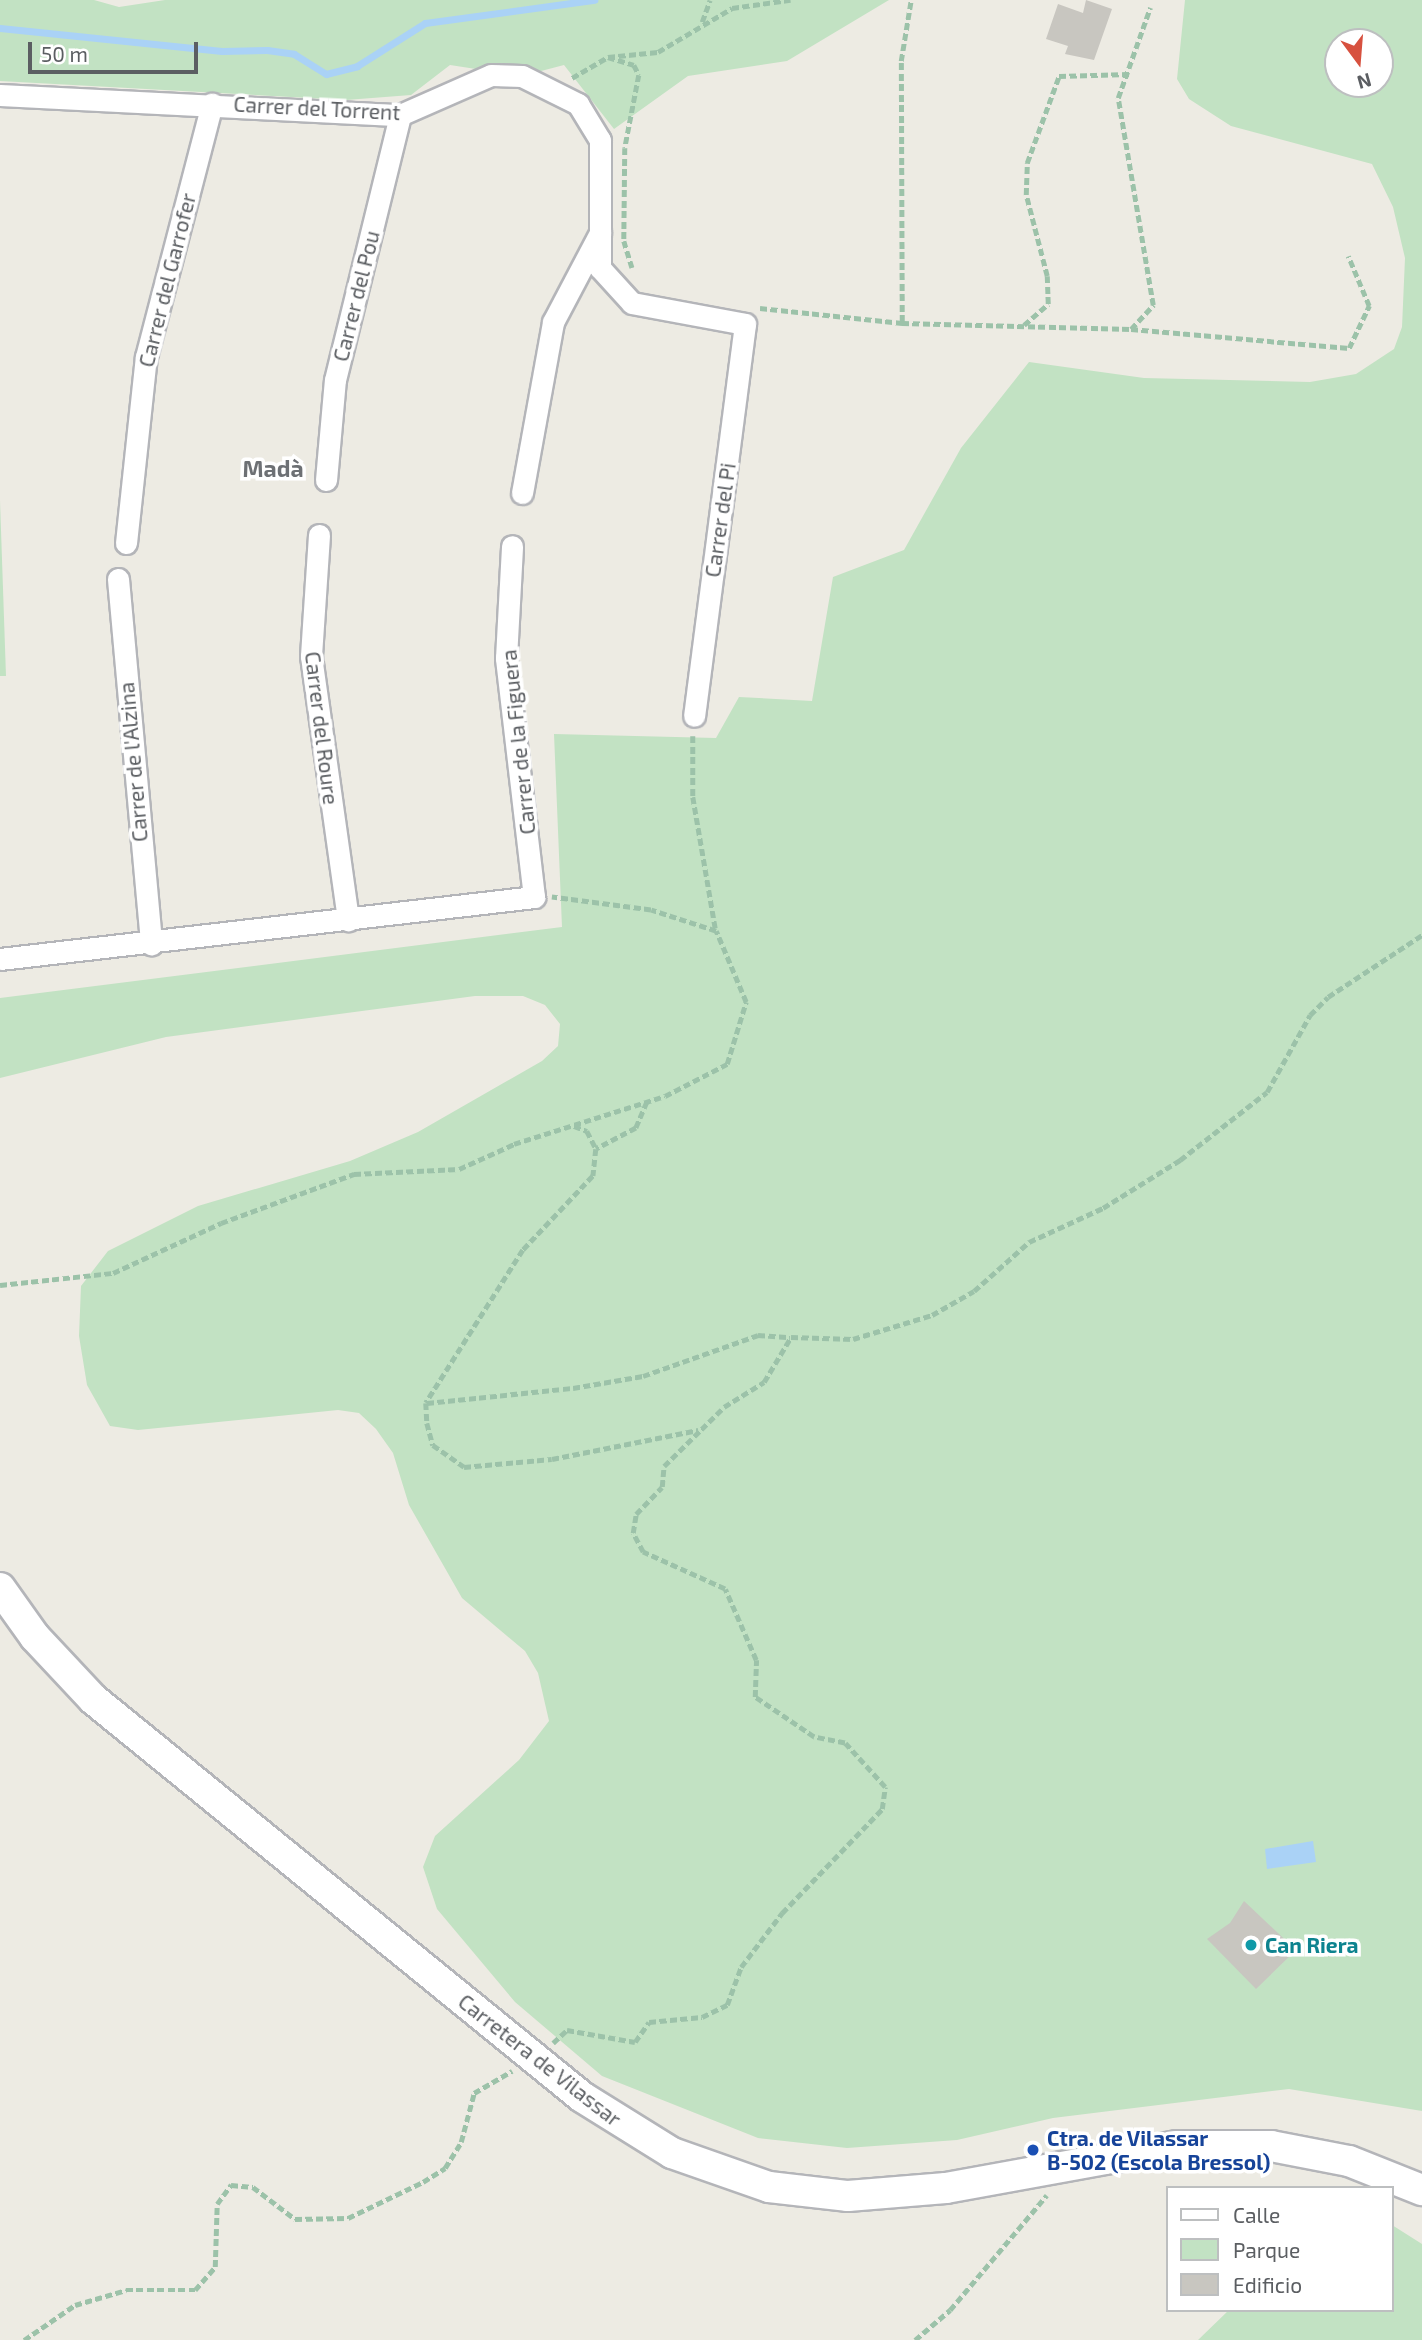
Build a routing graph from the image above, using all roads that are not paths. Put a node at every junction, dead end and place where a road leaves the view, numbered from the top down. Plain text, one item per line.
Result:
1 (0, 95) edge
2 (212, 103) junction
3 (400, 115) junction
4 (600, 233) junction
5 (745, 314) joint
6 (326, 480) dead end
7 (522, 492) dead end
8 (319, 535) dead end
9 (126, 543) dead end
10 (512, 546) dead end
11 (118, 579) dead end
12 (694, 716) road end
13 (348, 920) junction
14 (151, 945) junction
15 (0, 959) edge
16 (0, 1588) edge
17 (1422, 2190) edge

1 - 2 street, Carrer del Torrent
2 - 3 street, Carrer del Torrent
2 - 9 street, Carrer del Garrofer
3 - 4 street, Carrer del Torrent
3 - 6 street, Carrer del Pou
4 - 5 street, Carrer del Torrent
4 - 7 street
5 - 12 street, Carrer del Pi
8 - 13 street, Carrer del Roure
10 - 13 street, Carrer de la Figuera
11 - 14 street, Carrer de l'Alzina
13 - 14 street
14 - 15 street
16 - 17 street, Carretera de Vilassar

